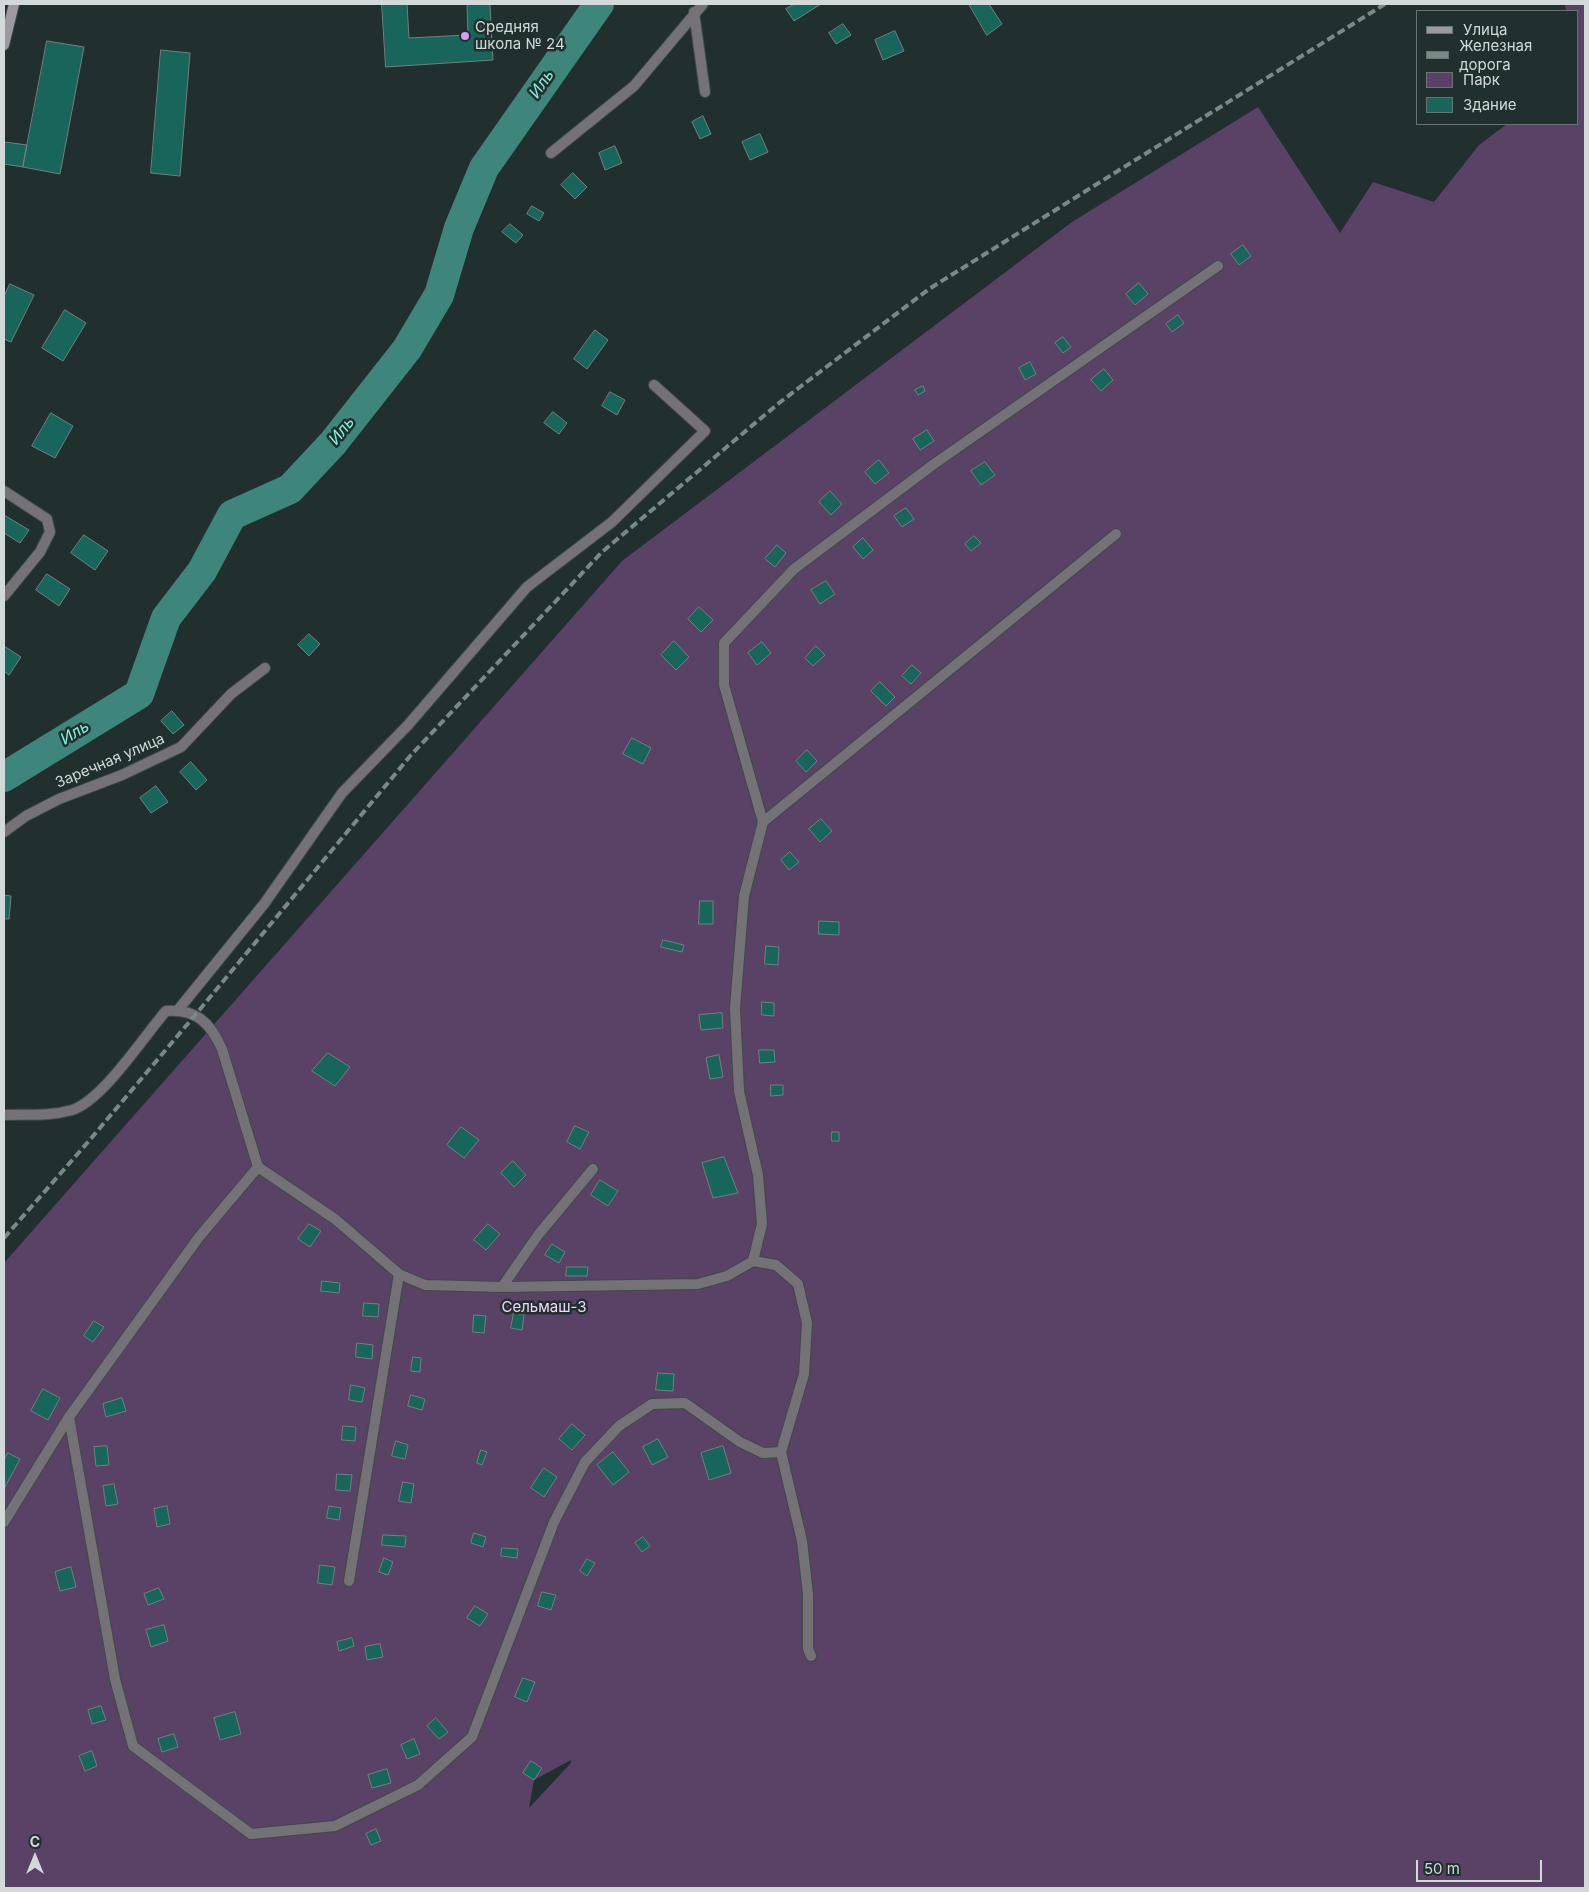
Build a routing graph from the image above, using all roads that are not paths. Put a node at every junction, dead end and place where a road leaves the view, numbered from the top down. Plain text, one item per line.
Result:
1 (14, 4) edge
2 (703, 4) edge
3 (694, 12) junction
4 (4, 45) edge
5 (705, 92) dead end
6 (551, 152) dead end
7 (1218, 266) dead end
8 (654, 385) dead end
9 (4, 491) edge
10 (1116, 534) dead end
11 (4, 596) edge
12 (265, 668) dead end
13 (763, 822) junction
14 (4, 832) edge
15 (178, 1010) junction
16 (4, 1115) edge
17 (258, 1167) junction
18 (593, 1169) dead end
19 (753, 1262) junction
20 (400, 1274) junction
21 (502, 1287) junction
22 (69, 1417) junction
23 (781, 1452) junction
24 (4, 1522) edge
25 (349, 1581) dead end
26 (811, 1656) dead end

1 - 4 street
2 - 3 street
3 - 5 street
3 - 6 street
7 - 13 street
8 - 15 street
9 - 11 street
10 - 13 street
12 - 14 street, Заречная улица
13 - 19 street
15 - 16 street
15 - 17 street
17 - 20 street
17 - 22 street
18 - 21 street
19 - 21 street
19 - 23 street
20 - 21 street
20 - 25 street
22 - 23 street
22 - 24 street
23 - 26 street

